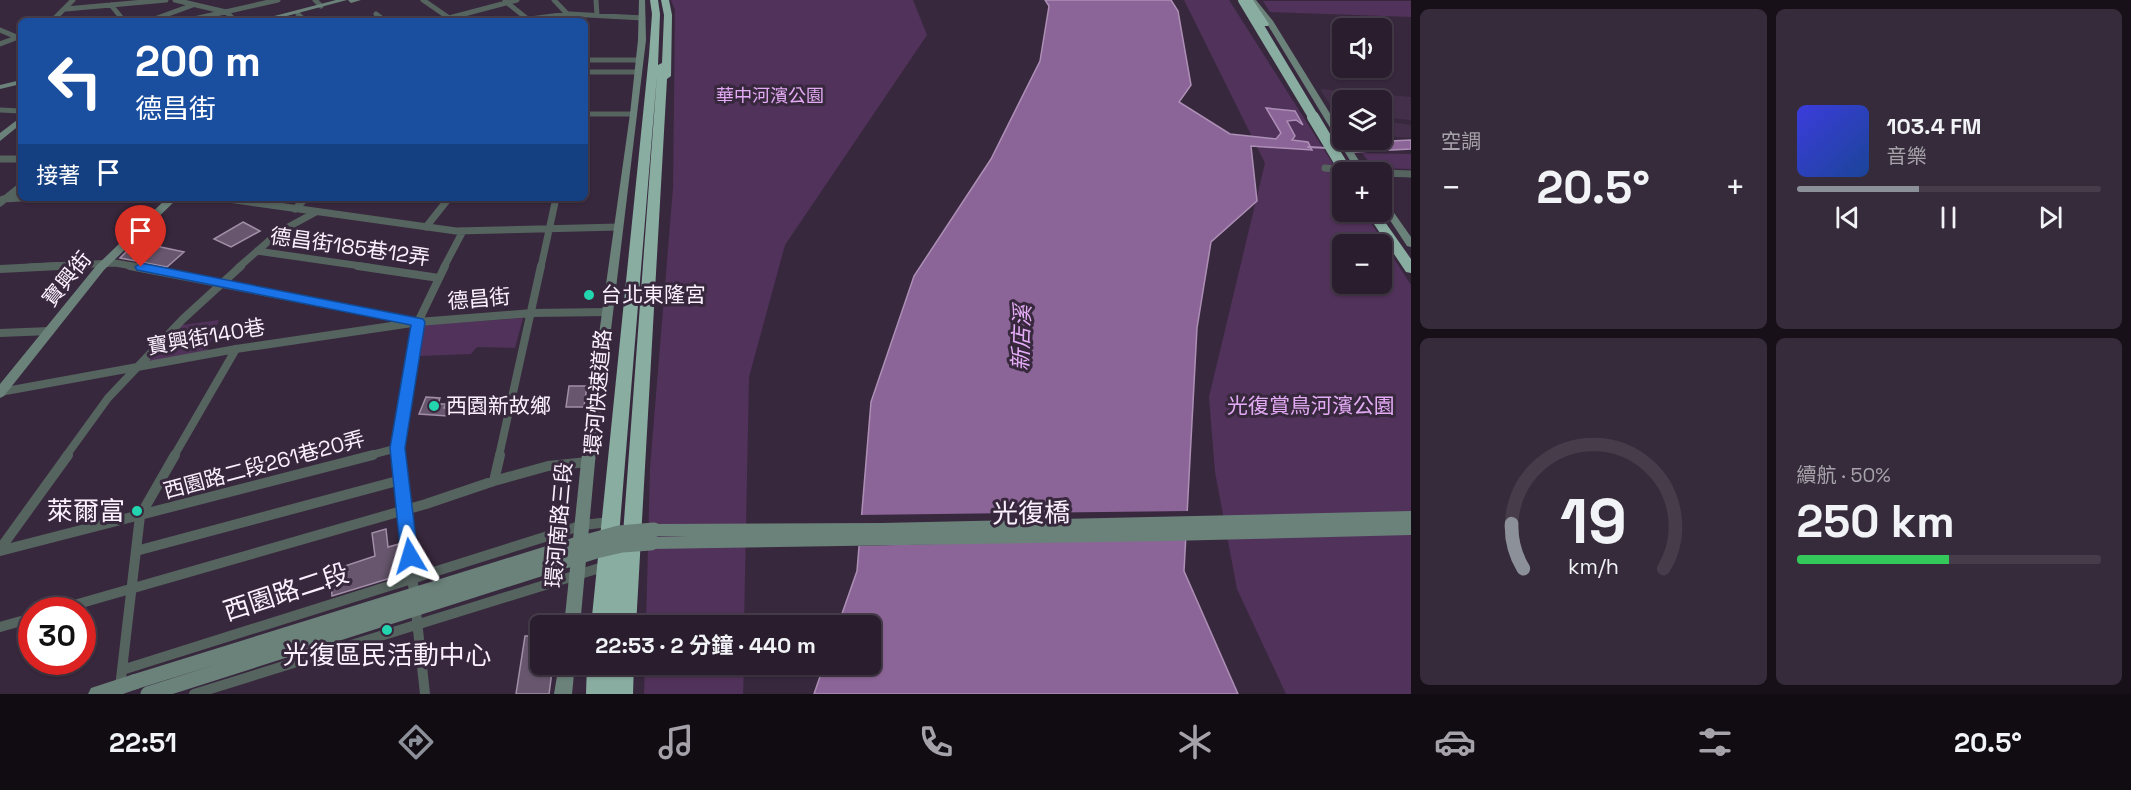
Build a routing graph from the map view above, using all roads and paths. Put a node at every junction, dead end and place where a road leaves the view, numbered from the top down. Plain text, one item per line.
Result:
1 (73, 0) edge
2 (166, 0) edge
3 (175, 0) edge
4 (212, 0) edge
5 (278, 0) edge
6 (352, 0) edge
7 (426, 0) edge
8 (517, 0) edge
9 (554, 0) edge
10 (596, 0) edge
11 (642, 0) edge
12 (649, 0) edge
13 (654, 0) edge
14 (660, 0) edge
15 (665, 0) edge
16 (1241, 0) edge
17 (1250, 0) edge
18 (505, 1) edge
19 (111, 3) edge
20 (318, 3) edge
21 (197, 5) junction
22 (66, 9) junction
23 (226, 12) junction
24 (298, 14) junction
25 (376, 14) dead end
26 (569, 14) junction
27 (597, 15) junction
28 (56, 18) edge
29 (122, 18) edge
30 (157, 18) edge
31 (205, 18) edge
32 (233, 18) edge
33 (268, 18) edge
34 (283, 18) edge
35 (302, 18) edge
36 (381, 18) edge
37 (451, 18) edge
38 (455, 18) edge
39 (527, 18) edge
40 (543, 18) edge
41 (572, 18) edge
42 (643, 18) junction
43 (0, 30) edge
44 (18, 36) edge
45 (18, 38) edge
46 (0, 44) edge
47 (658, 55) junction
48 (588, 60) edge
49 (638, 66) junction
50 (588, 72) edge
51 (18, 81) edge
52 (0, 85) edge
53 (656, 99) junction
54 (0, 110) edge
55 (18, 111) edge
56 (588, 114) edge
57 (634, 114) junction
58 (18, 123) edge
59 (1332, 135) edge
60 (1332, 135) edge
61 (0, 138) edge
62 (1345, 150) edge
63 (0, 159) edge
64 (18, 159) edge
65 (1344, 162) edge
66 (1345, 162) edge
67 (1355, 162) edge
68 (1325, 168) dead end
69 (1332, 169) edge
70 (1392, 173) edge
71 (1411, 174) edge
72 (18, 188) edge
73 (18, 198) edge
74 (2, 200) edge
75 (170, 201) edge
76 (241, 201) edge
77 (303, 201) edge
78 (447, 201) edge
79 (555, 201) edge
80 (295, 209) junction
81 (316, 212) junction
82 (1392, 216) edge
83 (1379, 222) edge
84 (1384, 222) edge
85 (1390, 222) edge
86 (426, 226) junction
87 (550, 227) junction
88 (619, 227) junction
89 (463, 231) junction
90 (1411, 244) edge
91 (257, 251) junction
92 (1411, 252) edge
93 (1411, 262) edge
94 (104, 265) junction
95 (0, 269) edge
96 (1411, 269) edge
97 (439, 278) junction
98 (222, 284) junction
99 (608, 312) junction
100 (532, 313) junction
101 (418, 322) junction
102 (50, 331) junction
103 (0, 333) edge
104 (236, 349) junction
105 (138, 367) junction
106 (0, 392) edge
107 (398, 448) junction
108 (636, 458) junction
109 (588, 462) junction
110 (401, 480) junction
111 (494, 481) junction
112 (404, 511) junction
113 (140, 516) junction
114 (1411, 517) edge
115 (583, 525) junction
116 (1411, 529) edge
117 (617, 533) junction
118 (653, 536) junction
119 (0, 550) edge
120 (136, 551) junction
121 (606, 566) junction
122 (578, 574) junction
123 (413, 578) junction
124 (132, 588) junction
125 (96, 599) edge
126 (573, 615) edge
127 (602, 615) edge
128 (614, 615) edge
129 (627, 615) edge
130 (18, 622) edge
131 (418, 624) junction
132 (0, 627) edge
133 (566, 675) edge
134 (608, 675) edge
135 (612, 675) edge
136 (125, 680) junction
137 (97, 694) edge
138 (148, 694) edge
139 (194, 694) edge
140 (425, 694) edge
141 (563, 694) edge
142 (597, 694) edge
143 (622, 694) edge

1 - 22 street
2 - 19 street
3 - 21 street
4 - 21 street
5 - 23 street
6 - 20 main road
6 - 24 main road
7 - 37 street
8 - 18 street
9 - 26 street
10 - 27 street
11 - 42 main road, 環河南路三段
12 - 53 highway
13 - 47 highway
14 - 47 highway
15 - 53 highway
16 - 59 main road
16 - 65 highway, bridge
17 - 60 main road
17 - 66 highway
18 - 38 street
18 - 39 street
19 - 22 street
19 - 29 street
20 - 33 main road
21 - 23 street
21 - 30 street
22 - 28 street
23 - 31 street
23 - 32 street
24 - 34 main road
24 - 35 street
25 - 36 street
26 - 27 street
26 - 40 street
26 - 41 street
27 - 42 street
42 - 49 main road, 環河南路三段
43 - 44 street
45 - 46 street
47 - 53 highway, 環河快速道路
48 - 49 street
49 - 50 street
49 - 57 main road, 環河南路三段
51 - 52 main road
53 - 108 highway, 環河快速道路
53 - 117 highway, 環河快速道路
54 - 55 street
56 - 57 street
57 - 88 main road, 環河南路三段
58 - 61 main road
62 - 67 main road
63 - 64 street
68 - 69 street
70 - 71 street
72 - 74 street
73 - 74 street
75 - 94 main road, 寶興街
76 - 80 street
77 - 80 street
78 - 86 street
79 - 87 street
80 - 81 street
81 - 86 street
81 - 91 street
82 - 90 main road
83 - 96 highway
84 - 93 main road
85 - 92 highway
86 - 89 street
87 - 88 street
87 - 89 street
87 - 100 street
88 - 99 main road, 環河南路三段
89 - 97 street
91 - 97 street, 德昌街185巷12弄
91 - 98 street
94 - 95 street, 德昌街
94 - 98 street, 德昌街
94 - 102 main road, 寶興街
97 - 101 street
98 - 101 street, 德昌街
98 - 105 street
99 - 100 street, 德昌街
99 - 109 main road, 環河南路三段
100 - 101 street, 德昌街
100 - 111 street
101 - 104 street, 寶興街140巷
101 - 107 street
102 - 103 street
102 - 106 main road, 寶興街
104 - 105 street, 寶興街140巷
104 - 113 street
105 - 106 street, 寶興街140巷
105 - 119 street
107 - 110 street
107 - 113 street, 西園路二段261巷20弄
108 - 128 highway
108 - 129 highway, 環河快速道路
109 - 111 street
109 - 115 main road, 環河南路三段
110 - 112 street
110 - 120 street
111 - 112 street
112 - 123 street
112 - 124 street
113 - 119 street, 西園路二段261巷20弄
113 - 120 street
114 - 118 main road, 光復橋
115 - 117 street, 西園路二段
115 - 122 main road, 環河南路三段
115 - 123 street, 西園路二段
116 - 118 main road, 光復橋
117 - 118 main road, bridge
117 - 121 highway, 環河快速道路
117 - 136 main road, bridge
117 - 138 main road, bridge
120 - 124 street
121 - 122 street
121 - 127 highway, 環河快速道路
122 - 126 main road, 環河南路三段
122 - 131 street
123 - 131 street
123 - 136 street, 西園路二段
124 - 125 street
124 - 136 street
130 - 132 street
131 - 139 street
131 - 140 street
133 - 141 main road
134 - 142 highway
135 - 143 highway
136 - 137 main road, 西園路二段

